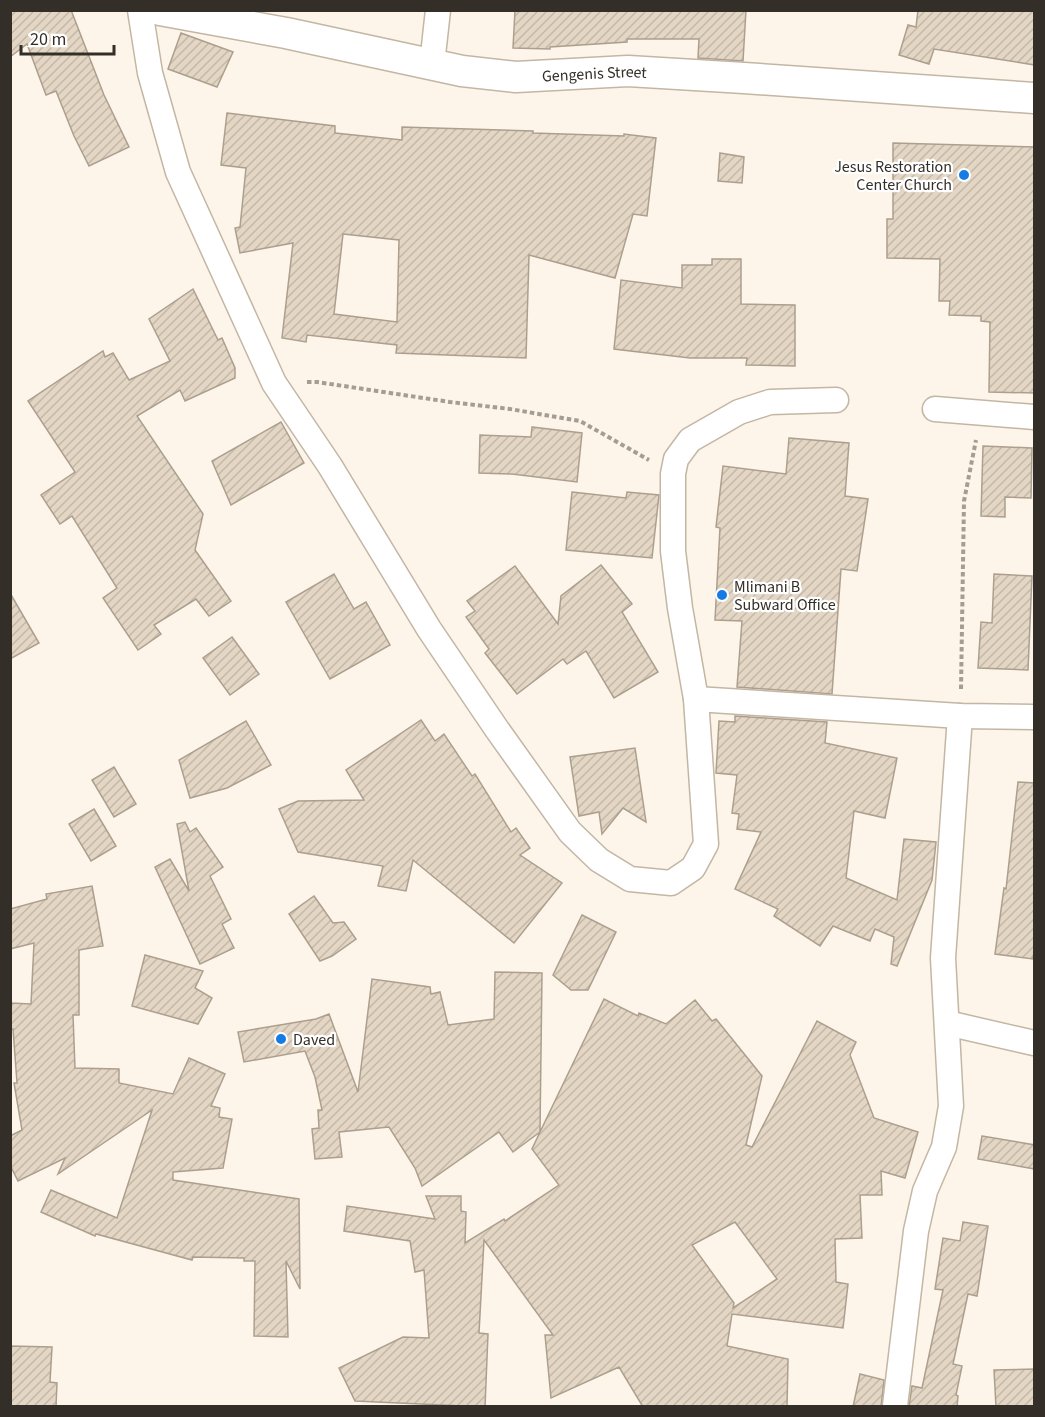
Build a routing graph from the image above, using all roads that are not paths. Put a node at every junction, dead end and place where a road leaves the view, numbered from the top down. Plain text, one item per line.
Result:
1 (140, 10) edge
2 (159, 10) edge
3 (438, 10) edge
4 (432, 64) junction
5 (1035, 98) edge
6 (836, 400) dead end
7 (935, 409) dead end
8 (1035, 417) edge
9 (696, 699) junction
10 (960, 716) junction
11 (1035, 717) edge
12 (947, 1023) junction
13 (1035, 1043) edge
14 (895, 1407) edge

1 - 9 street
2 - 4 street, Gengenis Street
3 - 4 street
4 - 5 street, Gengenis Street
6 - 9 street
7 - 8 street
9 - 10 street
10 - 11 street
10 - 12 street
12 - 13 street
12 - 14 street

